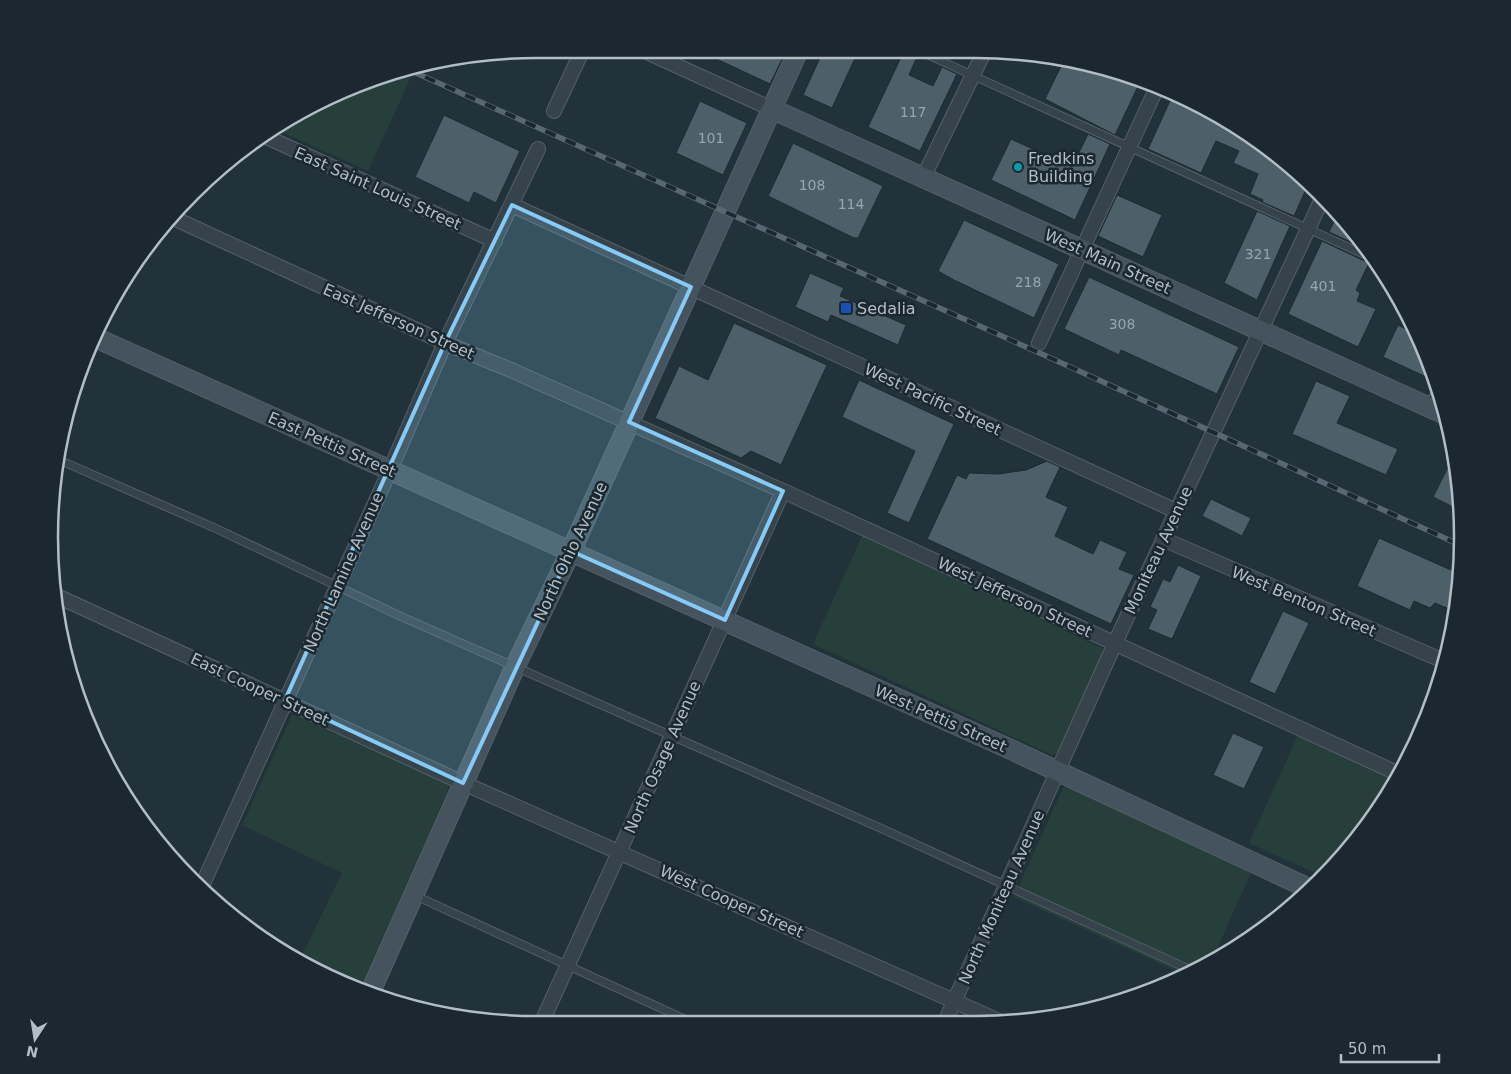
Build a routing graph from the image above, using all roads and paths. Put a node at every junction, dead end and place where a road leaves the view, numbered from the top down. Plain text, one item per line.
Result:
1 (579, 58) edge
2 (660, 58) edge
3 (795, 58) edge
4 (935, 58) edge
5 (981, 58) edge
6 (974, 75) junction
7 (1154, 93) edge
8 (772, 109) junction
9 (554, 111) dead end
10 (270, 139) edge
11 (1130, 146) junction
12 (538, 149) dead end
13 (923, 178) junction
14 (512, 205) junction
15 (1319, 205) edge
16 (177, 220) edge
17 (1308, 229) junction
18 (495, 241) junction
19 (1082, 250) junction
20 (1359, 252) edge
21 (691, 287) junction
22 (1262, 331) junction
23 (100, 340) edge
24 (445, 343) junction
25 (1039, 343) dead end
26 (1434, 402) edge
27 (629, 422) junction
28 (64, 462) edge
29 (390, 470) junction
30 (783, 491) junction
31 (1176, 511) junction
32 (1163, 539) junction
33 (571, 551) junction
34 (337, 586) junction
35 (62, 598) edge
36 (724, 620) junction
37 (1115, 643) junction
38 (1438, 658) edge
39 (515, 667) junction
40 (285, 700) junction
41 (672, 737) junction
42 (1392, 771) edge
43 (1058, 772) junction
44 (463, 782) junction
45 (619, 852) junction
46 (204, 882) edge
47 (1007, 886) junction
48 (1303, 886) edge
49 (413, 895) junction
50 (567, 966) junction
51 (1185, 967) edge
52 (373, 987) edge
53 (954, 1001) junction
54 (545, 1016) edge
55 (678, 1016) edge
56 (948, 1016) edge
57 (987, 1016) edge

1 - 9 street
2 - 8 street
3 - 8 main road, North Ohio Avenue
4 - 6 lane
5 - 6 street
6 - 11 lane
6 - 13 street
7 - 11 street
8 - 13 main road, West Main Street
8 - 21 main road, North Ohio Avenue
10 - 18 street, East Saint Louis Street
11 - 17 lane
11 - 19 street
12 - 14 street, North Lamine Avenue
13 - 19 main road, West Main Street
14 - 18 street, North Lamine Avenue
14 - 21 street, West Pacific Street
15 - 17 street, Moniteau Avenue
16 - 24 street, East Jefferson Street
17 - 20 lane
17 - 22 street, Moniteau Avenue
18 - 24 street, North Lamine Avenue
19 - 22 main road, West Main Street
19 - 25 street
21 - 27 main road, North Ohio Avenue
21 - 31 street, West Pacific Street
22 - 26 main road, West Main Street
22 - 31 street, Moniteau Avenue
23 - 29 main road, East Pettis Street
24 - 27 street, East Jefferson Street
24 - 29 street, North Lamine Avenue
27 - 30 street, West Jefferson Street
27 - 33 main road, North Ohio Avenue
28 - 34 lane
29 - 33 main road, East Pettis Street
29 - 34 street, North Lamine Avenue
30 - 36 street, North Osage Avenue
30 - 37 street, West Jefferson Street
31 - 32 street, Moniteau Avenue
32 - 37 street, Moniteau Avenue
32 - 38 street, West Benton Street
33 - 36 main road, West Pettis Street
33 - 39 main road, North Ohio Avenue
34 - 39 lane
34 - 40 street, North Lamine Avenue
35 - 40 street, East Cooper Street
36 - 41 street, North Osage Avenue
36 - 43 main road, West Pettis Street
37 - 42 street, West Jefferson Street
37 - 43 street, Moniteau Avenue
39 - 41 lane
39 - 44 main road, North Ohio Avenue
40 - 44 street, East Cooper Street
40 - 46 street, North Lamine Avenue
41 - 45 street, North Osage Avenue
41 - 47 lane
43 - 47 street, North Moniteau Avenue
43 - 48 main road, West Pettis Street
44 - 45 street, West Cooper Street
44 - 49 main road, North Ohio Avenue
45 - 50 street, North Osage Avenue
45 - 53 street, West Cooper Street
47 - 51 lane
47 - 53 street, North Moniteau Avenue
49 - 50 lane
49 - 52 main road, North Ohio Avenue
50 - 54 street, North Osage Avenue
50 - 55 lane
53 - 56 street, North Moniteau Avenue
53 - 57 street, West Cooper Street

